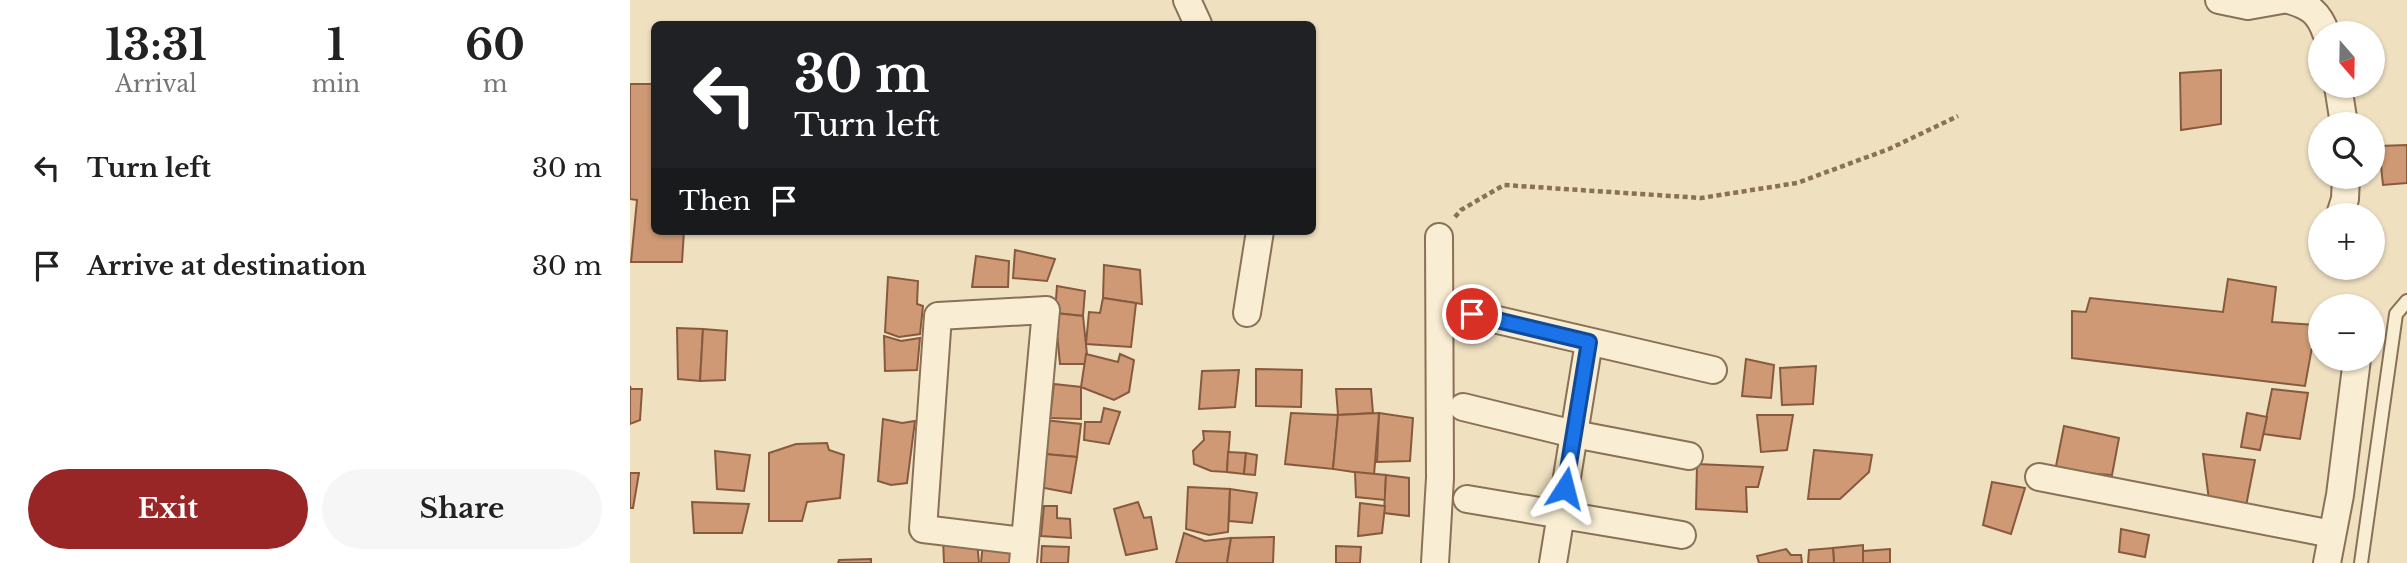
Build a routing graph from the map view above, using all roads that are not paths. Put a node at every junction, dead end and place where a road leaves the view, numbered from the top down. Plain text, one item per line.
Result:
1 (1188, 0) edge
2 (2220, 0) edge
3 (2282, 0) edge
4 (2289, 0) edge
5 (1197, 21) edge
6 (2322, 21) edge
7 (1259, 235) edge
8 (1439, 237) road end
9 (2407, 301) edge
10 (1247, 313) dead end
11 (1472, 314) dead end
12 (1589, 342) junction
13 (1713, 370) dead end
14 (2356, 371) edge
15 (1463, 407) dead end
16 (1574, 434) junction
17 (1689, 456) dead end
18 (2039, 477) dead end
19 (1467, 499) dead end
20 (1561, 515) junction
21 (2332, 534) junction
22 (1682, 535) dead end
23 (1024, 552) edge
24 (1435, 563) edge
25 (1553, 563) edge
26 (2327, 563) edge
27 (2361, 563) edge

1 - 5 street
2 - 3 street
4 - 6 street
7 - 10 street
8 - 24 street
9 - 27 lane
11 - 12 street
12 - 13 street
12 - 16 street
14 - 21 street
15 - 16 street
16 - 17 street
16 - 20 street
18 - 21 street
19 - 20 street
20 - 22 street
20 - 25 street
21 - 26 street
23 - 23 street

